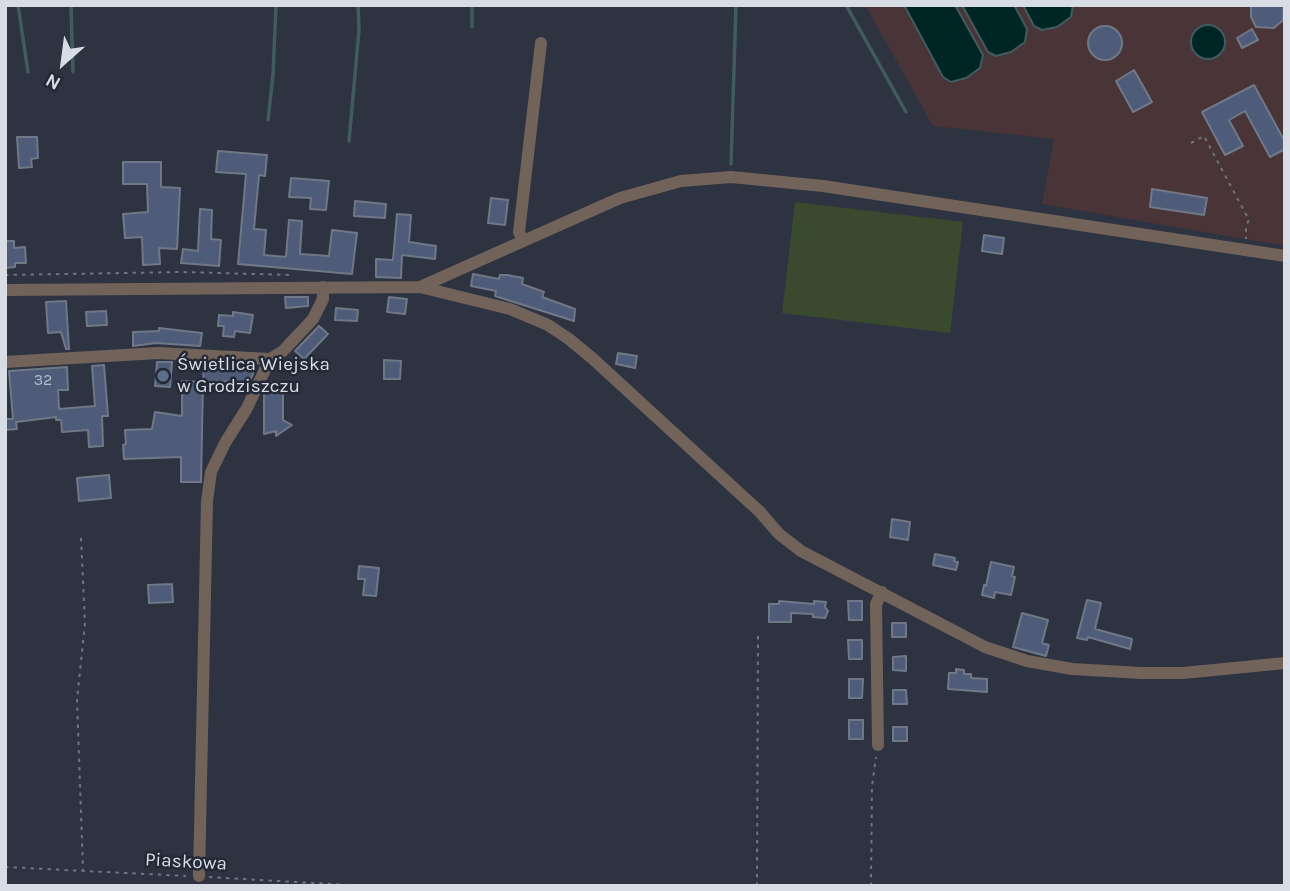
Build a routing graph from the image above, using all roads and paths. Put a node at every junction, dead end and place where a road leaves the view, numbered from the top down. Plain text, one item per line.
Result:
1 (541, 43) dead end
2 (1192, 143) dead end
3 (523, 241) junction
4 (1247, 243) dead end
5 (1285, 256) edge
6 (5, 275) edge
7 (294, 275) dead end
8 (323, 287) junction
9 (420, 287) junction
10 (5, 290) edge
11 (270, 359) junction
12 (5, 362) edge
13 (81, 538) dead end
14 (881, 593) junction
15 (758, 636) dead end
16 (1285, 663) edge
17 (877, 745) joint
18 (5, 867) edge
19 (83, 871) junction
20 (199, 876) junction
21 (365, 886) edge
22 (757, 886) edge
23 (871, 886) edge

1 - 3 street
2 - 4 path
3 - 5 street
3 - 9 street
6 - 7 path
8 - 9 street
8 - 10 street
8 - 11 street
9 - 14 street
11 - 12 street
11 - 20 street
13 - 19 path
14 - 16 street
14 - 17 street
15 - 22 path
17 - 23 path
18 - 19 path, Piaskowa
19 - 20 path, Piaskowa
20 - 21 path, Piaskowa

